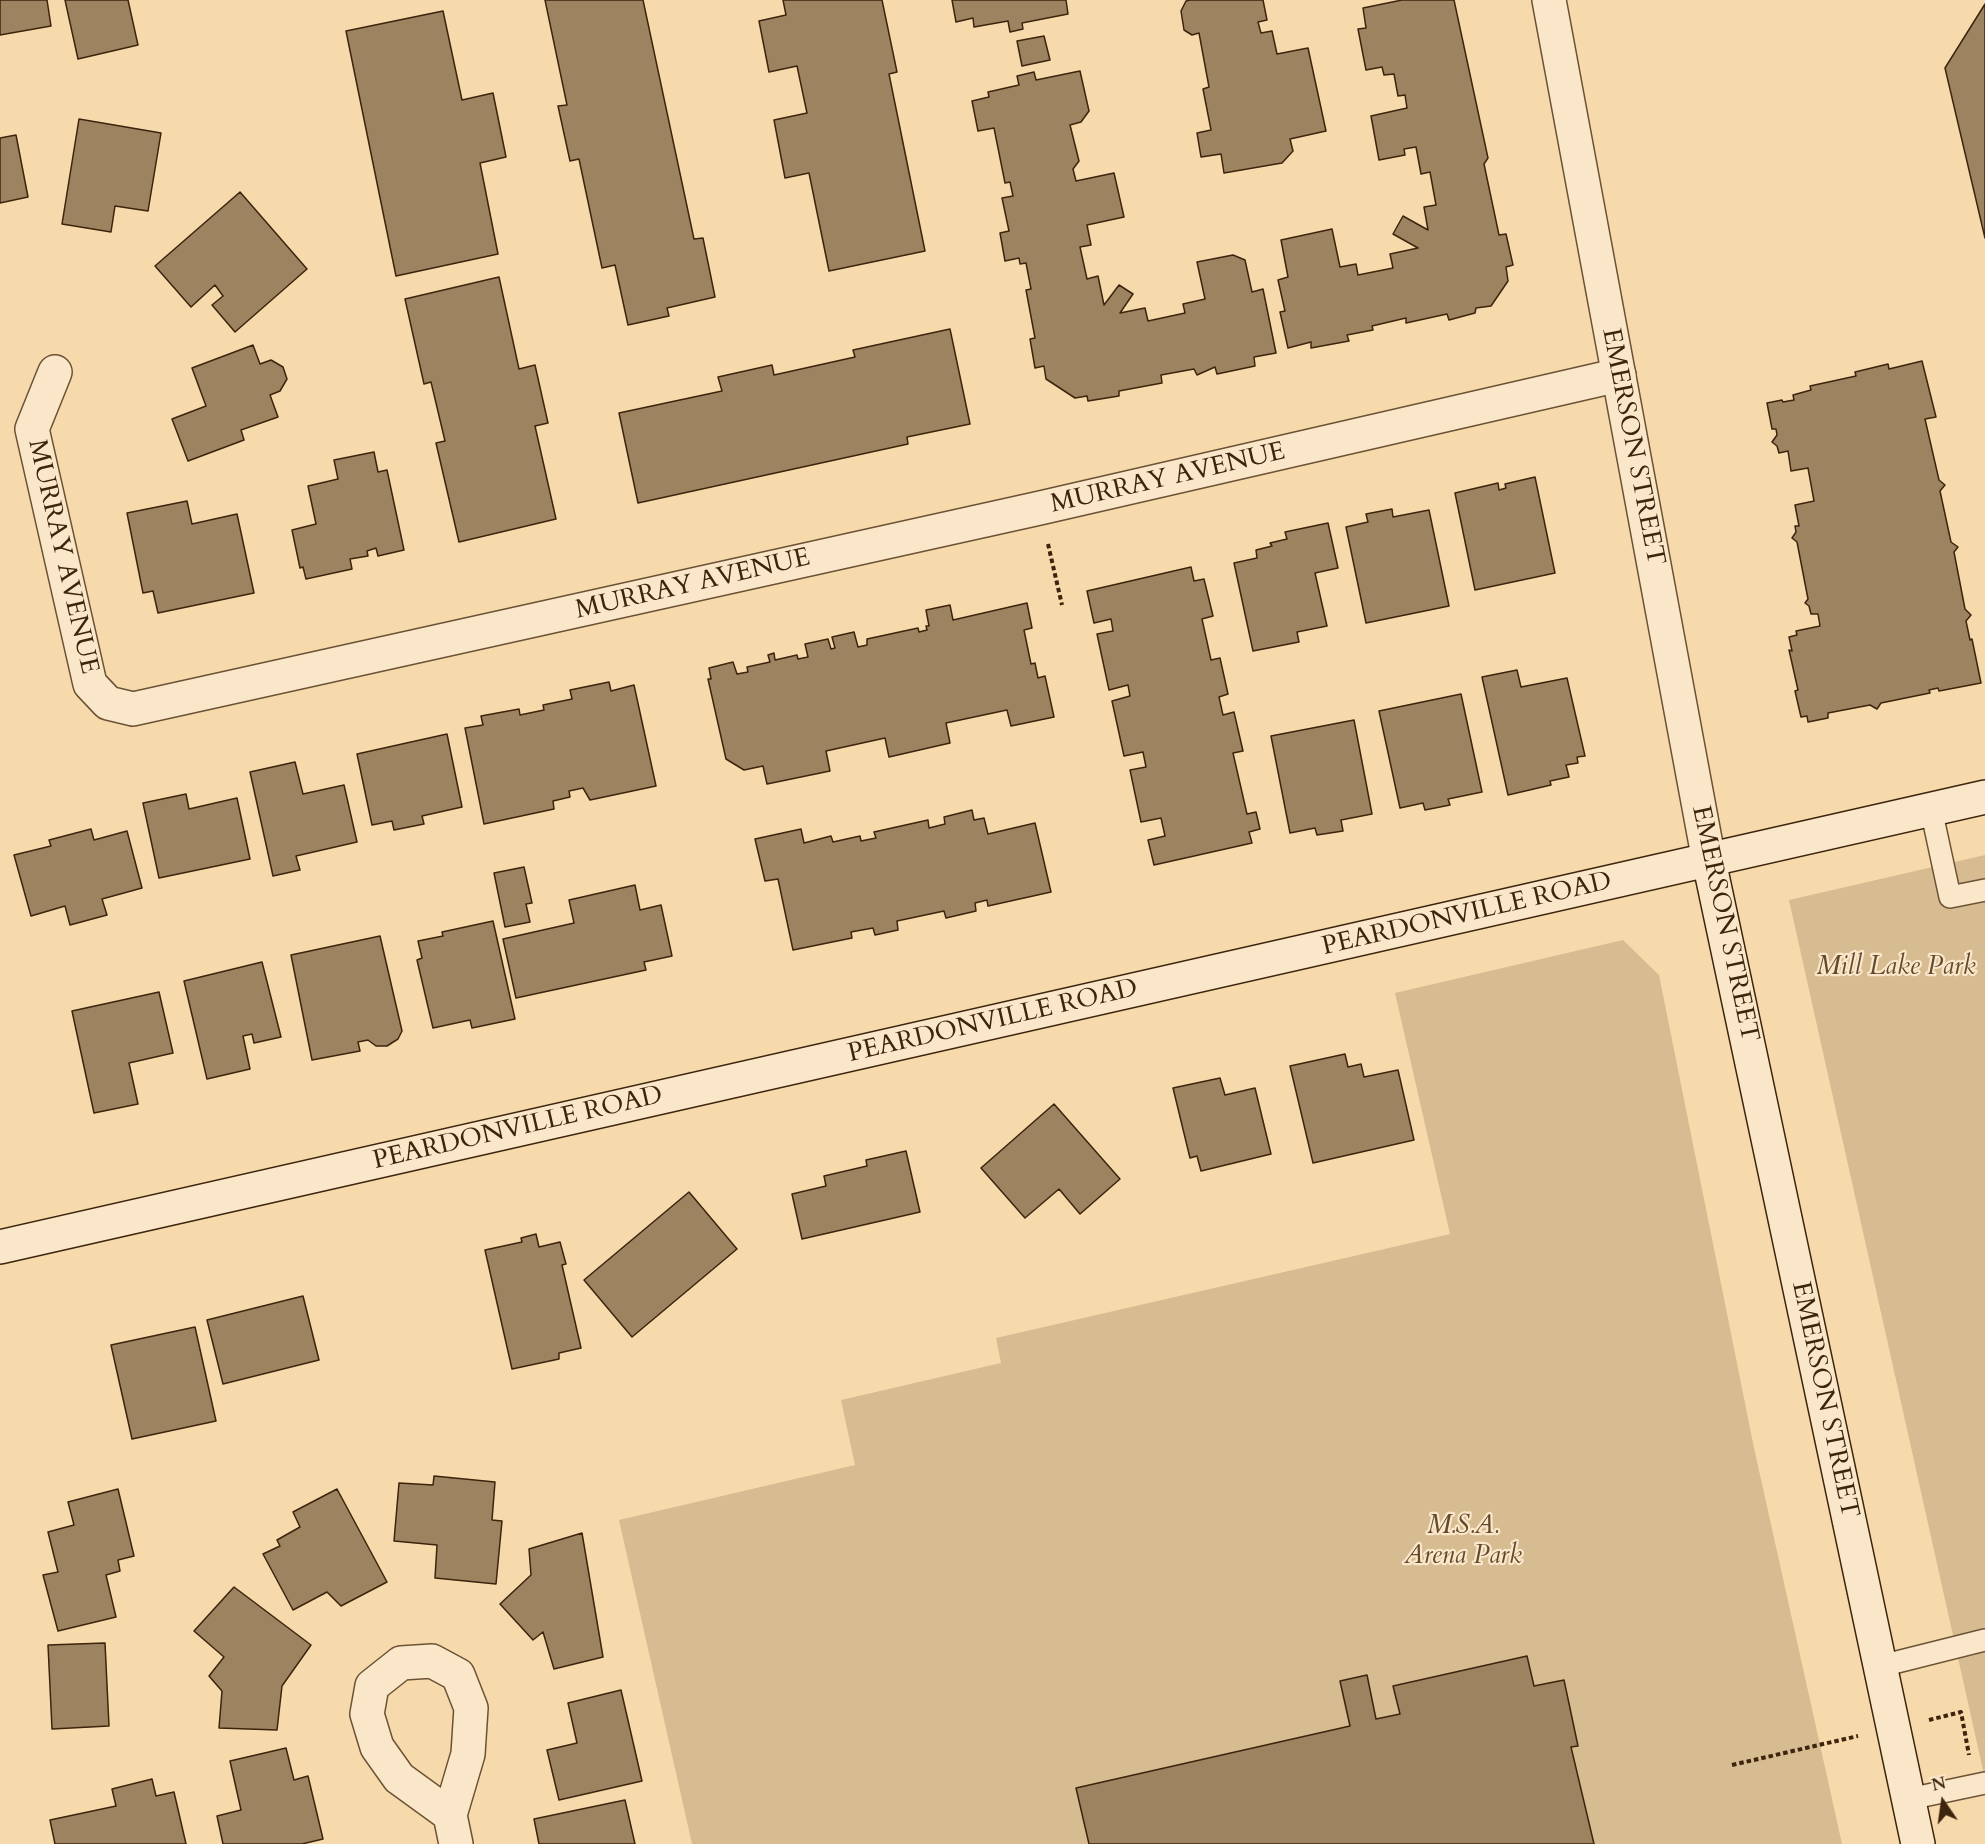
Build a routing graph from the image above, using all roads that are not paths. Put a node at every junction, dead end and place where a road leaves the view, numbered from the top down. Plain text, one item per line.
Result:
1 (1549, 0) edge
2 (55, 372) dead end
3 (1619, 375) junction
4 (1985, 797) edge
5 (1930, 810) junction
6 (1709, 861) junction
7 (1985, 890) edge
8 (0, 1247) edge
9 (1985, 1640) edge
10 (1881, 1666) junction
11 (1980, 1784) edge
12 (1909, 1799) junction
13 (1918, 1844) edge

1 - 3 main road, EMERSON STREET
2 - 3 main road, MURRAY AVENUE
3 - 6 main road, EMERSON STREET
4 - 5 main road, PEARDONVILLE ROAD
5 - 6 main road, PEARDONVILLE ROAD
5 - 7 lane
6 - 8 main road, PEARDONVILLE ROAD
6 - 10 main road, EMERSON STREET
9 - 10 lane
10 - 12 main road, EMERSON STREET
11 - 12 lane
12 - 13 main road, EMERSON STREET

